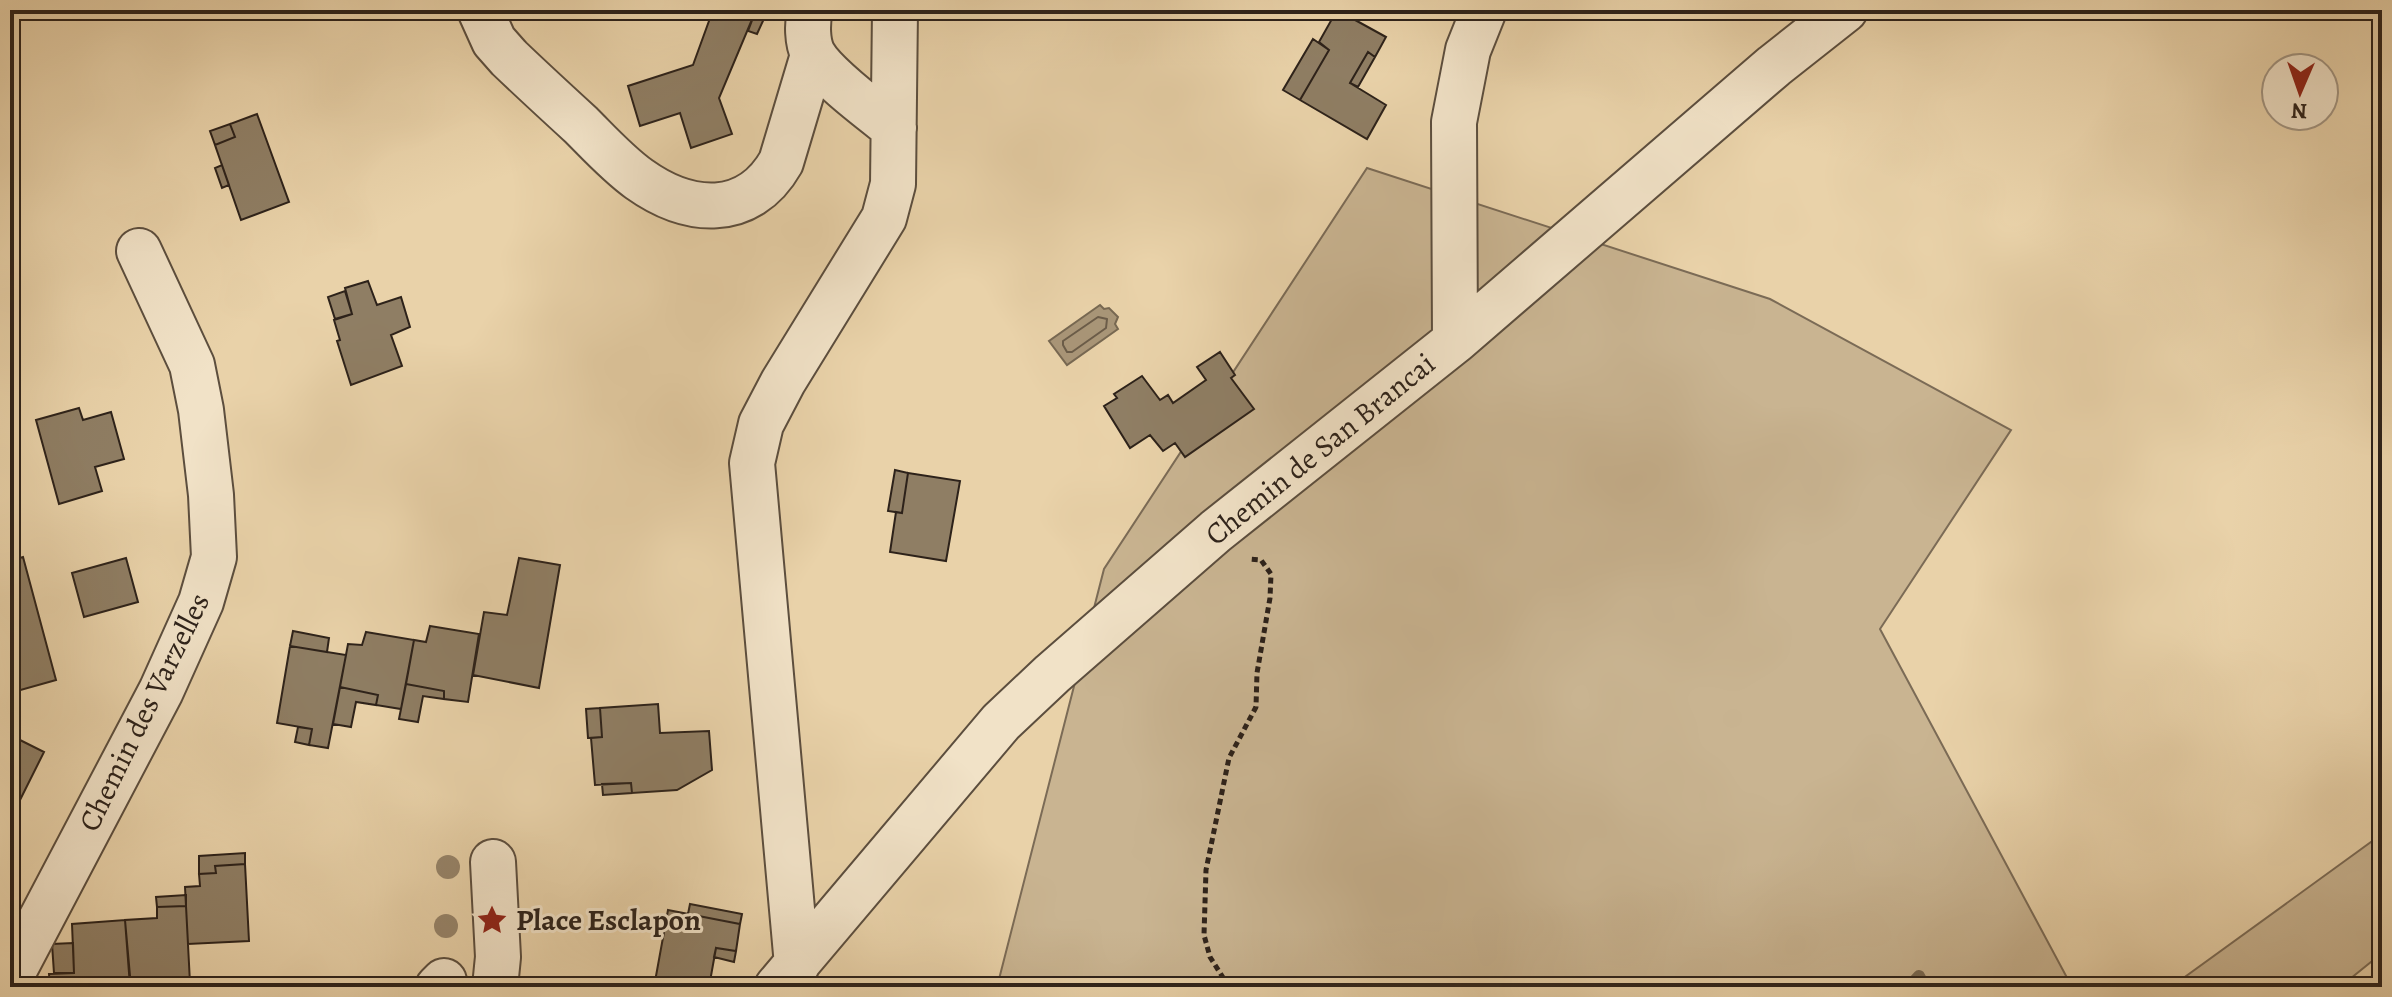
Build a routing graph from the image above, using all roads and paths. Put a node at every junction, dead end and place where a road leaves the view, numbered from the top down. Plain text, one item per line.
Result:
1 (480, 10) edge
2 (810, 10) edge
3 (895, 10) edge
4 (1484, 10) edge
5 (1845, 10) edge
6 (813, 55) junction
7 (894, 128) junction
8 (139, 251) dead end
9 (1455, 341) junction
10 (1190, 553) junction
11 (493, 862) dead end
12 (496, 972) edge
13 (787, 976) edge
14 (10, 978) edge
15 (1229, 987) edge

1 - 6 street
2 - 6 street
3 - 7 street
4 - 9 street
5 - 9 street, Chemin de San Brancai
6 - 7 street
7 - 13 street
8 - 14 street, Chemin des Varzelles
9 - 10 street, Chemin de San Brancai
10 - 13 street, Chemin de San Brancai
10 - 15 path
11 - 12 street

